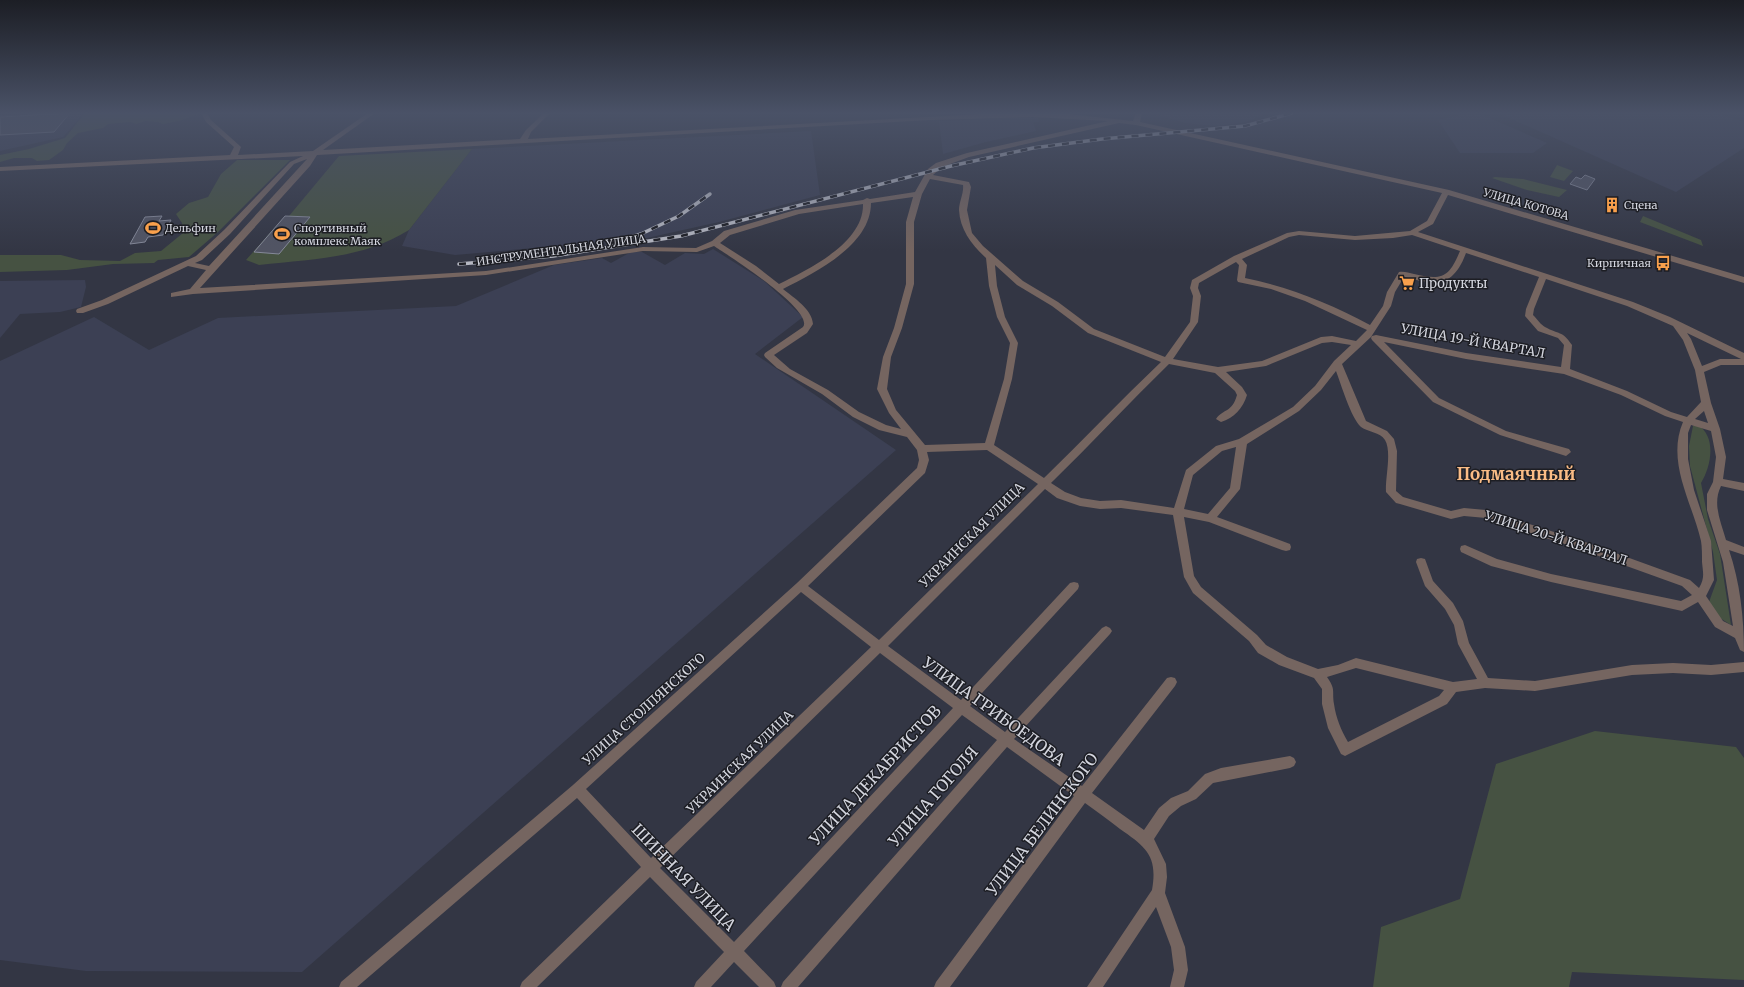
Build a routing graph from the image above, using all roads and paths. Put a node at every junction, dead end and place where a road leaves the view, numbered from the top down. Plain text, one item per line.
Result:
1 (193, 159) edge
2 (301, 159) edge
3 (311, 159) edge
4 (956, 159) edge
5 (1298, 159) edge
6 (0, 169) edge
7 (928, 176) junction
8 (1446, 192) junction
9 (918, 194) junction
10 (867, 200) junction
11 (1412, 233) junction
12 (715, 243) junction
13 (1464, 250) junction
14 (990, 256) junction
15 (1237, 258) junction
16 (190, 264) junction
17 (211, 269) junction
18 (1544, 276) junction
19 (1744, 280) edge
20 (778, 288) junction
21 (193, 291) junction
22 (174, 295) dead end
23 (80, 311) dead end
24 (1676, 324) junction
25 (1371, 334) junction
26 (1699, 335) junction
27 (1687, 339) junction
28 (1359, 344) junction
29 (1744, 357) edge
30 (1167, 361) junction
31 (1744, 362) edge
32 (1336, 363) junction
33 (1218, 370) junction
34 (1699, 370) junction
35 (1565, 371) junction
36 (1706, 403) junction
37 (1221, 419) dead end
38 (1688, 421) junction
39 (1715, 429) junction
40 (910, 434) junction
41 (1242, 442) junction
42 (989, 446) junction
43 (922, 449) junction
44 (1566, 452) dead end
45 (1718, 482) junction
46 (1044, 484) junction
47 (1744, 487) edge
48 (1178, 512) junction
49 (1210, 518) junction
50 (1721, 542) junction
51 (1286, 547) dead end
52 (1465, 549) dead end
53 (1744, 551) edge
54 (1421, 562) dead end
55 (801, 586) junction
56 (1074, 586) dead end
57 (1700, 596) junction
58 (1106, 631) dead end
59 (1740, 635) junction
60 (879, 647) junction
61 (1744, 647) edge
62 (1744, 667) edge
63 (1318, 674) junction
64 (1172, 682) dead end
65 (1485, 682) junction
66 (1453, 687) junction
67 (961, 708) junction
68 (1006, 739) junction
69 (1290, 762) dead end
70 (576, 789) junction
71 (1083, 795) junction
72 (1146, 839) junction
73 (651, 868) junction
74 (1158, 893) junction
75 (734, 951) junction
76 (346, 987) edge
77 (527, 987) edge
78 (701, 987) edge
79 (769, 987) edge
80 (788, 987) edge
81 (941, 987) edge
82 (1094, 987) edge
83 (1177, 987) edge

1 - 6 street, УЛИЦА КОТОВА
2 - 16 street
3 - 17 street
4 - 7 street
5 - 8 street, УЛИЦА КОТОВА
7 - 9 street
7 - 14 street
8 - 11 street, УКРАИНСКАЯ УЛИЦА
8 - 19 street, УЛИЦА КОТОВА
9 - 10 street, ИНСТРУМЕНТАЛЬНАЯ УЛИЦА
9 - 40 street
10 - 12 street, ИНСТРУМЕНТАЛЬНАЯ УЛИЦА
10 - 20 street
11 - 13 street
11 - 15 street, УКРАИНСКАЯ УЛИЦА
12 - 20 street
12 - 21 street, ИНСТРУМЕНТАЛЬНАЯ УЛИЦА
13 - 18 street
13 - 25 street
14 - 30 street
14 - 42 street
15 - 25 street, УЛИЦА 19-Й КВАРТАЛ
15 - 30 street, УКРАИНСКАЯ УЛИЦА
16 - 17 street
16 - 23 street
17 - 21 street
18 - 24 street
18 - 35 street, УЛИЦА 19-Й КВАРТАЛ
20 - 40 street
21 - 22 street, ИНСТРУМЕНТАЛЬНАЯ УЛИЦА
24 - 26 street
24 - 27 street
25 - 28 street
25 - 35 street, УЛИЦА 19-Й КВАРТАЛ
25 - 44 street, УЛИЦА 19-Й КВАРТАЛ
26 - 27 street
26 - 29 street
27 - 34 street
28 - 32 street
28 - 33 street
30 - 33 street
30 - 46 street, УКРАИНСКАЯ УЛИЦА
31 - 34 street
32 - 41 street
32 - 57 street, УЛИЦА 20-Й КВАРТАЛ
33 - 37 street
34 - 36 street
35 - 38 street, УЛИЦА 19-Й КВАРТАЛ
36 - 38 street
36 - 39 street
38 - 39 street, УЛИЦА 19-Й КВАРТАЛ
38 - 57 street
39 - 45 street
40 - 43 street
41 - 48 street
41 - 49 street
42 - 43 street
42 - 46 street
43 - 55 street, УЛИЦА СТОЛПЯНСКОГО
45 - 47 street
45 - 50 street
46 - 48 street
46 - 60 street, УКРАИНСКАЯ УЛИЦА
48 - 49 street
48 - 63 street
49 - 51 street
50 - 53 street
50 - 59 street
52 - 57 street
54 - 65 street
55 - 60 street, УЛИЦА ГРИБОЕДОВА
55 - 70 street, УЛИЦА СТОЛПЯНСКОГО
56 - 67 street, УЛИЦА ДЕКАБРИСТОВ
57 - 59 street, УЛИЦА 20-Й КВАРТАЛ
58 - 68 street, УЛИЦА ГОГОЛЯ
59 - 61 street
60 - 67 street, УЛИЦА ГРИБОЕДОВА
60 - 73 street, УКРАИНСКАЯ УЛИЦА
62 - 65 street
63 - 66 street
63 - 66 street
64 - 71 street, УЛИЦА БЕЛИНСКОГО
65 - 66 street
67 - 68 street, УЛИЦА ГРИБОЕДОВА
67 - 75 street, УЛИЦА ДЕКАБРИСТОВ
68 - 71 street, УЛИЦА ГРИБОЕДОВА
68 - 80 street, УЛИЦА ГОГОЛЯ
69 - 72 street
70 - 73 street, ШИННАЯ УЛИЦА
70 - 76 street, УЛИЦА СТОЛПЯНСКОГО
71 - 72 street, УЛИЦА ГРИБОЕДОВА
71 - 81 street, УЛИЦА БЕЛИНСКОГО
72 - 74 street, УЛИЦА ГРИБОЕДОВА
73 - 75 street, ШИННАЯ УЛИЦА
73 - 77 street, УКРАИНСКАЯ УЛИЦА
74 - 82 street
74 - 83 street
75 - 78 street, УЛИЦА ДЕКАБРИСТОВ
75 - 79 street, ШИННАЯ УЛИЦА

